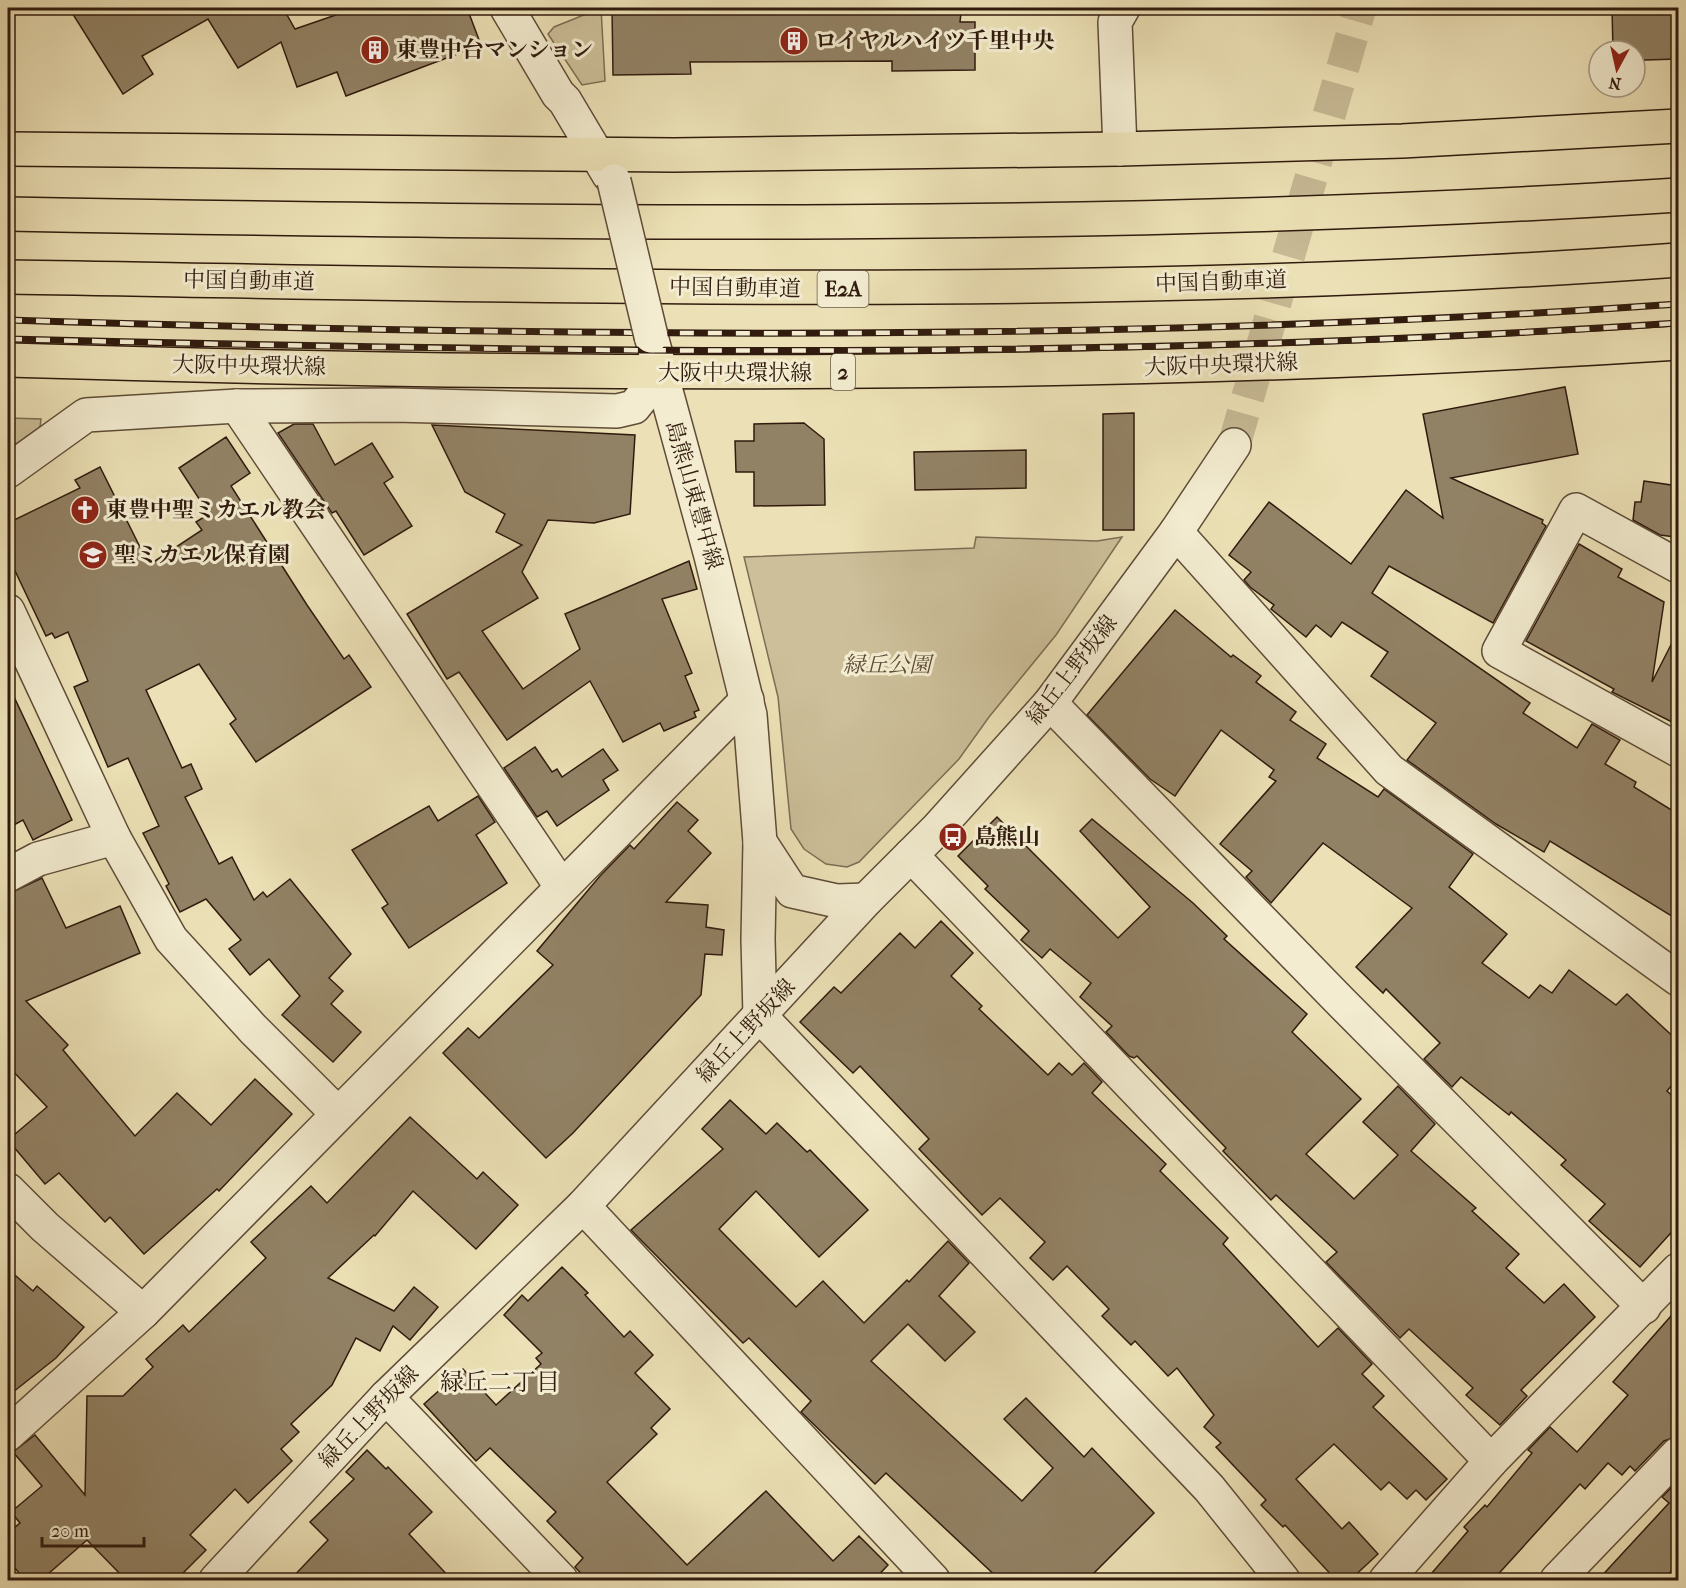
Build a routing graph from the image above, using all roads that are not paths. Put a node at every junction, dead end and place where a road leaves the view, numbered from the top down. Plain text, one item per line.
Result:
1 (507, 8) edge
2 (1123, 8) edge
3 (1678, 126) edge
4 (8, 149) edge
5 (1120, 149) junction
6 (605, 168) junction
7 (1678, 195) edge
8 (8, 214) edge
9 (1678, 260) edge
10 (8, 277) edge
11 (1678, 343) edge
12 (8, 360) edge
13 (661, 373) junction
14 (237, 406) junction
15 (1234, 445) tunnel mouth
16 (8, 471) edge
17 (1176, 532) junction
18 (1678, 566) edge
19 (8, 612) edge
20 (747, 700) junction
21 (1050, 703) junction
22 (1678, 750) edge
23 (114, 838) junction
24 (760, 842) junction
25 (911, 855) junction
26 (8, 874) edge
27 (561, 886) junction
28 (866, 900) junction
29 (1678, 979) edge
30 (760, 1016) junction
31 (337, 1113) junction
32 (8, 1190) edge
33 (583, 1206) junction
34 (1678, 1270) edge
35 (1644, 1307) junction
36 (143, 1312) junction
37 (386, 1397) junction
38 (8, 1434) edge
39 (1678, 1454) edge
40 (1491, 1461) junction
41 (216, 1581) edge
42 (561, 1581) edge
43 (933, 1581) edge
44 (1283, 1581) edge
45 (1386, 1581) edge
46 (1557, 1581) edge

1 - 6 street, 島熊山東豊中線
2 - 5 street
3 - 5 main road
4 - 6 main road
5 - 6 main road
6 - 13 street, 島熊山東豊中線, bridge
7 - 8 main road
9 - 10 main road, 中国自動車道 / E2A
11 - 13 main road, 大阪中央環状線 / 2
12 - 13 main road, 大阪中央環状線 / 2
13 - 14 street
13 - 20 street, 島熊山東豊中線
14 - 16 street
14 - 27 street
15 - 17 street, 緑丘上野坂線
17 - 21 street, 緑丘上野坂線
17 - 29 street
18 - 22 street
19 - 23 street
20 - 24 street, 島熊山東豊中線
20 - 27 street
21 - 25 street, 緑丘上野坂線
21 - 35 street
23 - 26 street
23 - 31 street
24 - 28 street
24 - 30 street, 島熊山東豊中線
25 - 28 street, 緑丘上野坂線
25 - 40 street
27 - 31 street
28 - 30 street, 緑丘上野坂線
30 - 33 street, 緑丘上野坂線
30 - 44 street
31 - 36 street
32 - 36 street
33 - 37 street, 緑丘上野坂線
33 - 43 street
34 - 35 street
35 - 40 street
36 - 38 street
37 - 41 street, 緑丘上野坂線
37 - 42 street
39 - 46 street
40 - 45 street

